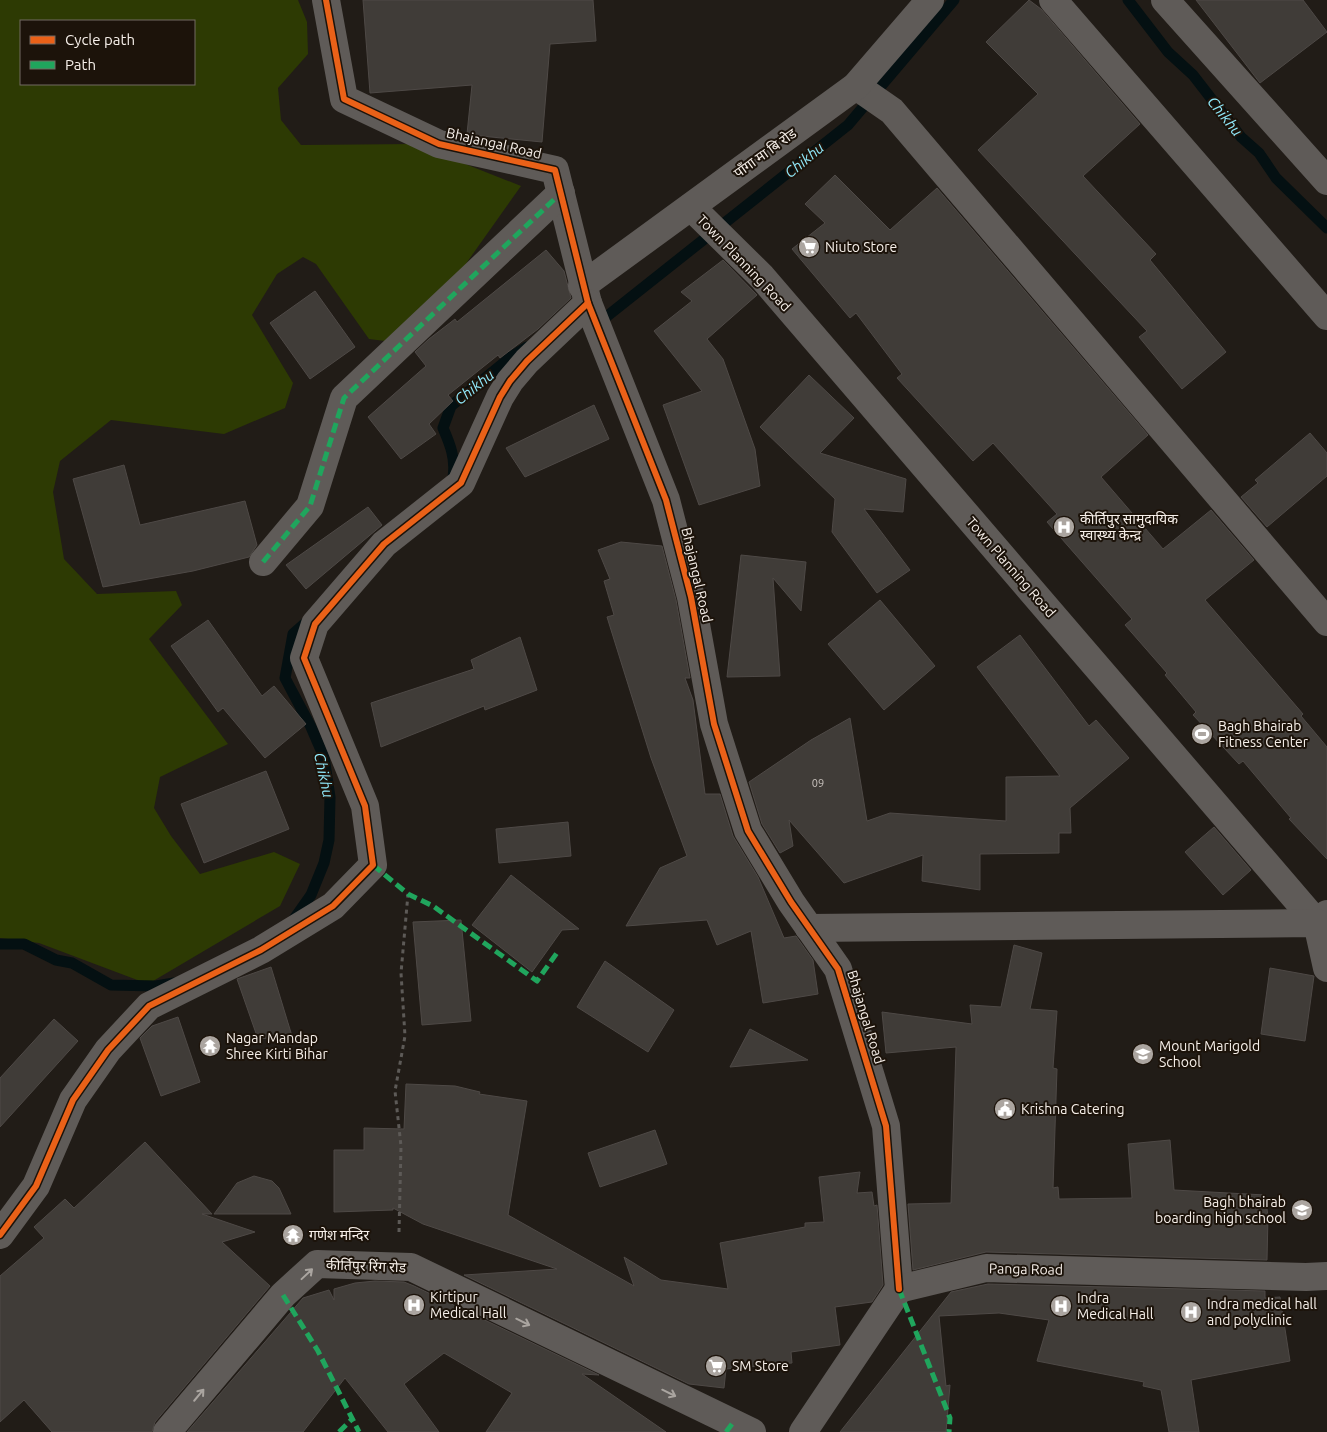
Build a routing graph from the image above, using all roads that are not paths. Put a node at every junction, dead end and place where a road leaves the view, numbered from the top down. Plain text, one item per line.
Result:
1 (326, 0) edge
2 (930, 0) edge
3 (1053, 0) edge
4 (1165, 0) edge
5 (856, 86) junction
6 (1327, 181) edge
7 (560, 193) junction
8 (691, 207) junction
9 (585, 294) junction
10 (1327, 316) edge
11 (263, 562) dead end
12 (1327, 622) edge
13 (1322, 918) edge
14 (809, 928) junction
15 (1327, 968) edge
16 (0, 1235) edge
17 (1327, 1276) edge
18 (899, 1289) junction
19 (168, 1432) edge
20 (752, 1432) edge
21 (803, 1432) edge

1 - 7 street, Bhajangal Road
2 - 5 street, पाँगा मा बि रोड
3 - 10 street
4 - 6 street
5 - 8 street, पाँगा मा बि रोड
5 - 12 street
7 - 9 street, Bhajangal Road
7 - 11 street
8 - 9 street, पाँगा मा बि रोड
8 - 13 street, Town Planning Road
9 - 14 street, Bhajangal Road
9 - 16 street, पाँगा मा बि रोड
13 - 14 street
13 - 15 street
14 - 18 street, Bhajangal Road
17 - 18 street, Panga Road
18 - 21 street
19 -> 20 street, कीर्तिपुर रिंग रोड

